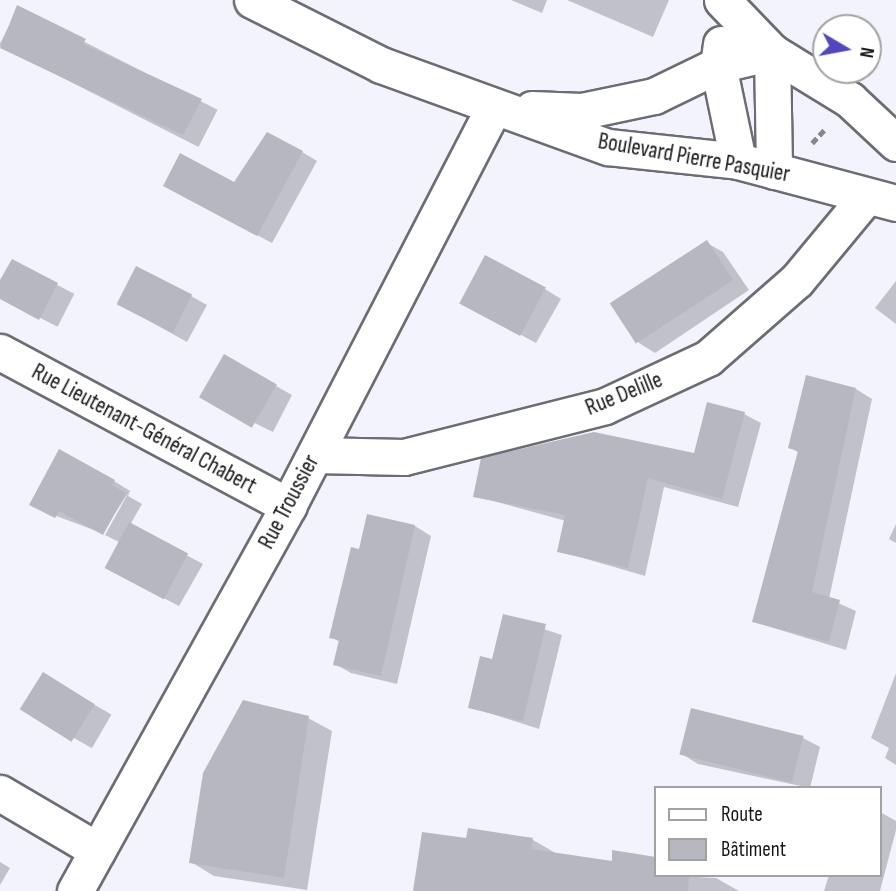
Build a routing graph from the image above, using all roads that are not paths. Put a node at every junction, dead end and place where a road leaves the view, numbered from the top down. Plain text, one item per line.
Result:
1 (252, 0) edge
2 (724, 4) edge
3 (772, 52) junction
4 (718, 65) junction
5 (494, 107) junction
6 (896, 144) edge
7 (738, 161) junction
8 (774, 171) junction
9 (881, 200) edge
10 (0, 352) edge
11 (315, 454) junction
12 (288, 506) junction
13 (0, 793) edge
14 (97, 850) junction
15 (75, 891) edge

1 - 5 street, Boulevard Pierre Pasquier
2 - 3 street
2 - 4 street
3 - 4 street, Boulevard Pierre Pasquier
3 - 6 street
3 - 8 street
4 - 5 street, Boulevard Pierre Pasquier
4 - 7 street
5 - 7 street, Boulevard Pierre Pasquier
5 - 11 street, Rue Troussier
7 - 8 street, Boulevard Pierre Pasquier
8 - 9 street, Boulevard Pierre Pasquier
9 - 11 street, Rue Delille
10 - 12 street, Rue Lieutenant-Général Chabert
11 - 12 street, Rue Troussier
12 - 14 street, Rue Troussier
13 - 14 street
14 - 15 street, Rue Troussier

